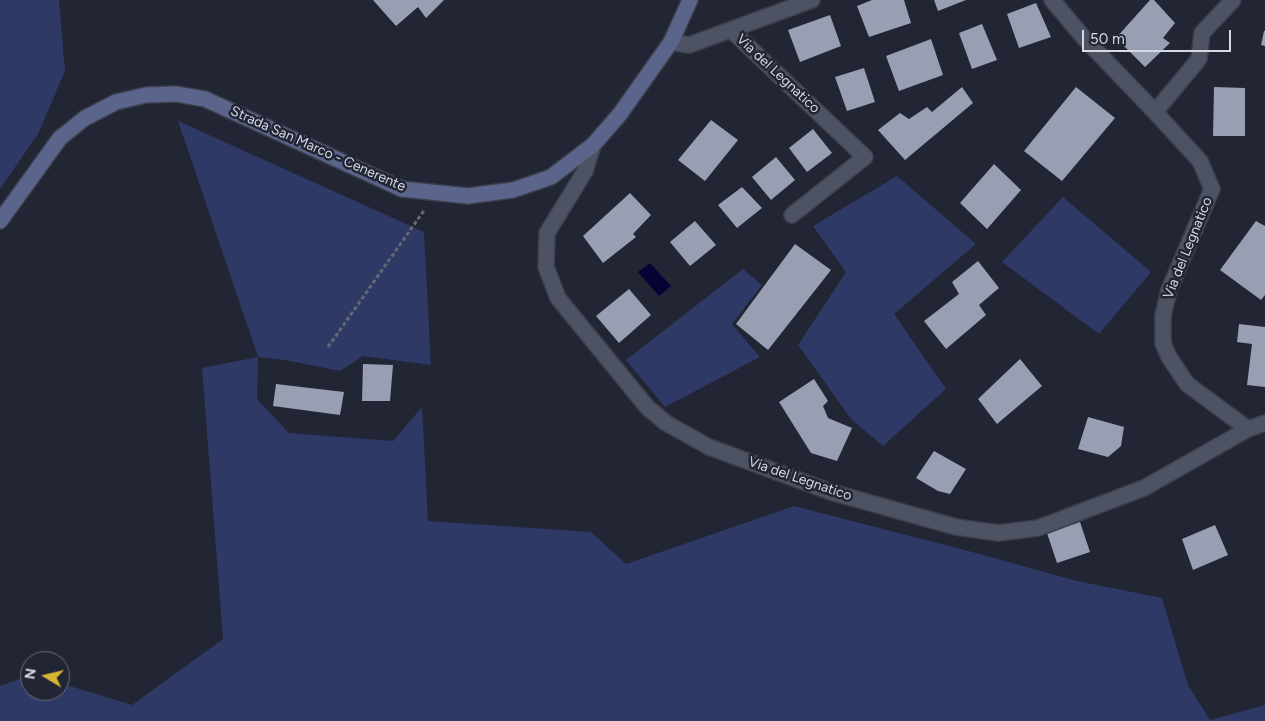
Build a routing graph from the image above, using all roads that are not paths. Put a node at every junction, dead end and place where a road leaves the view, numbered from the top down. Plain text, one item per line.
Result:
1 (690, 0) edge
2 (812, 0) edge
3 (1052, 0) edge
4 (1232, 0) edge
5 (731, 30) junction
6 (671, 42) junction
7 (1155, 112) junction
8 (593, 145) junction
9 (792, 215) dead end
10 (0, 221) edge
11 (1265, 423) edge
12 (1248, 429) junction

1 - 6 main road, Strada San Marco - Cenerente
2 - 5 street, Via del Legnatico
3 - 7 street, Via del Legnatico
4 - 7 street
5 - 6 street, Via del Legnatico
5 - 9 street, Via del Legnatico
6 - 8 main road, Strada San Marco - Cenerente
7 - 12 street, Via del Legnatico
8 - 10 main road, Strada San Marco - Cenerente
8 - 12 street, Via del Legnatico
11 - 12 street, Via del Legnatico

